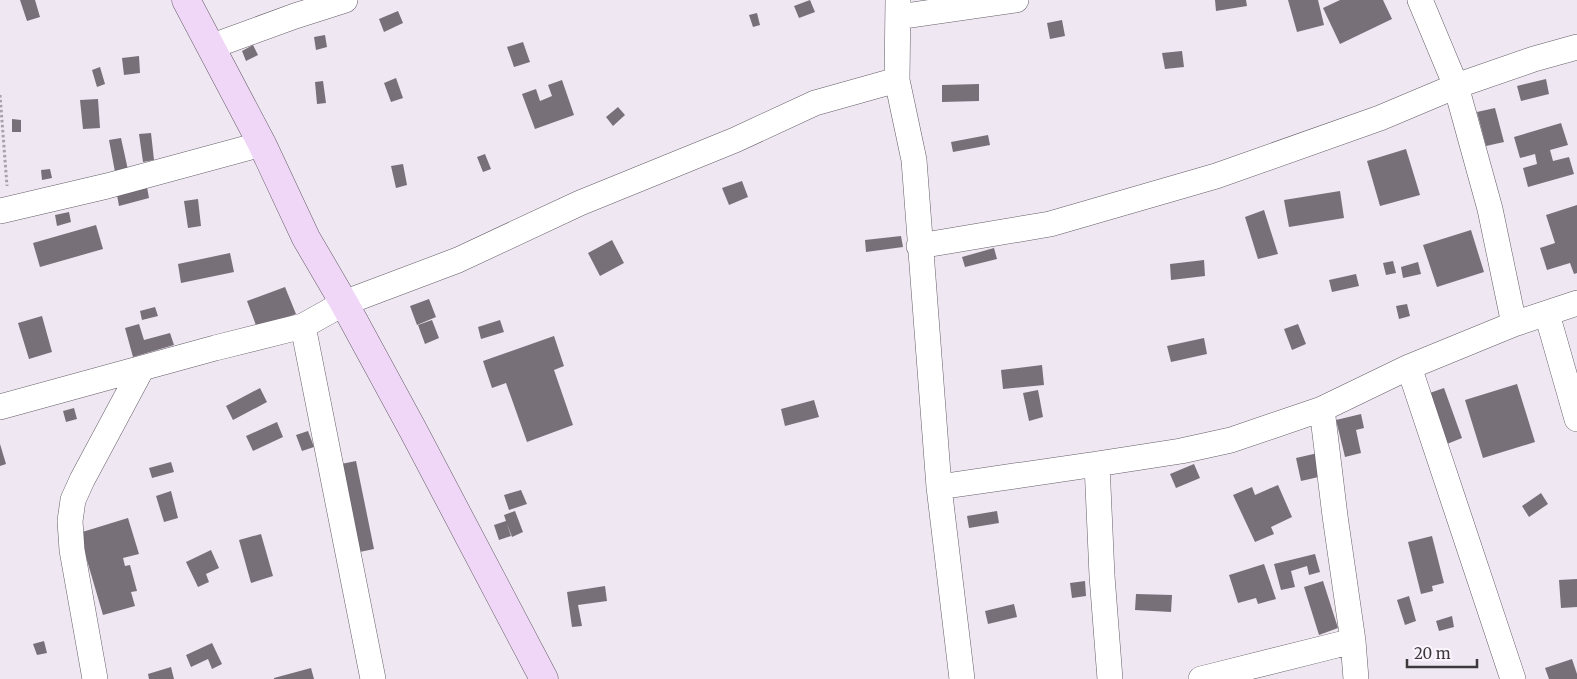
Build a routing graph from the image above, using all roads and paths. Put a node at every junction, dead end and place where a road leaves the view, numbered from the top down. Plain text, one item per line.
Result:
1 (186, 0) edge
2 (344, 0) edge
3 (1016, 0) edge
4 (1420, 0) edge
5 (898, 9) edge
6 (210, 47) junction
7 (1577, 48) edge
8 (897, 80) junction
9 (1456, 86) junction
10 (0, 95) edge
11 (262, 144) junction
12 (4, 210) edge
13 (919, 246) junction
14 (344, 302) junction
15 (1577, 303) edge
16 (1547, 314) junction
17 (1514, 324) junction
18 (303, 326) junction
19 (1409, 368) junction
20 (141, 370) junction
21 (0, 407) edge
22 (1322, 409) junction
23 (1577, 419) edge
24 (1097, 464) junction
25 (939, 487) junction
26 (1353, 640) junction
27 (95, 679) edge
28 (373, 679) edge
29 (544, 679) edge
30 (962, 679) edge
31 (1110, 679) edge
32 (1201, 679) edge
33 (1356, 679) edge
34 (1513, 679) edge

1 - 6 street
2 - 6 street
3 - 5 street
4 - 9 street
5 - 8 street
6 - 11 street
7 - 9 street
8 - 13 street
8 - 14 street
9 - 13 street
9 - 17 street
10 - 12 path
11 - 12 street
11 - 14 street
13 - 25 street
14 - 18 street
14 - 29 street
15 - 16 street
16 - 17 street
16 - 23 street
17 - 19 street
18 - 20 street
18 - 28 street
19 - 22 street
19 - 34 street
20 - 21 street
20 - 27 street
22 - 24 street
22 - 26 street
24 - 25 street
24 - 31 street
25 - 30 street
26 - 32 street
26 - 33 street

